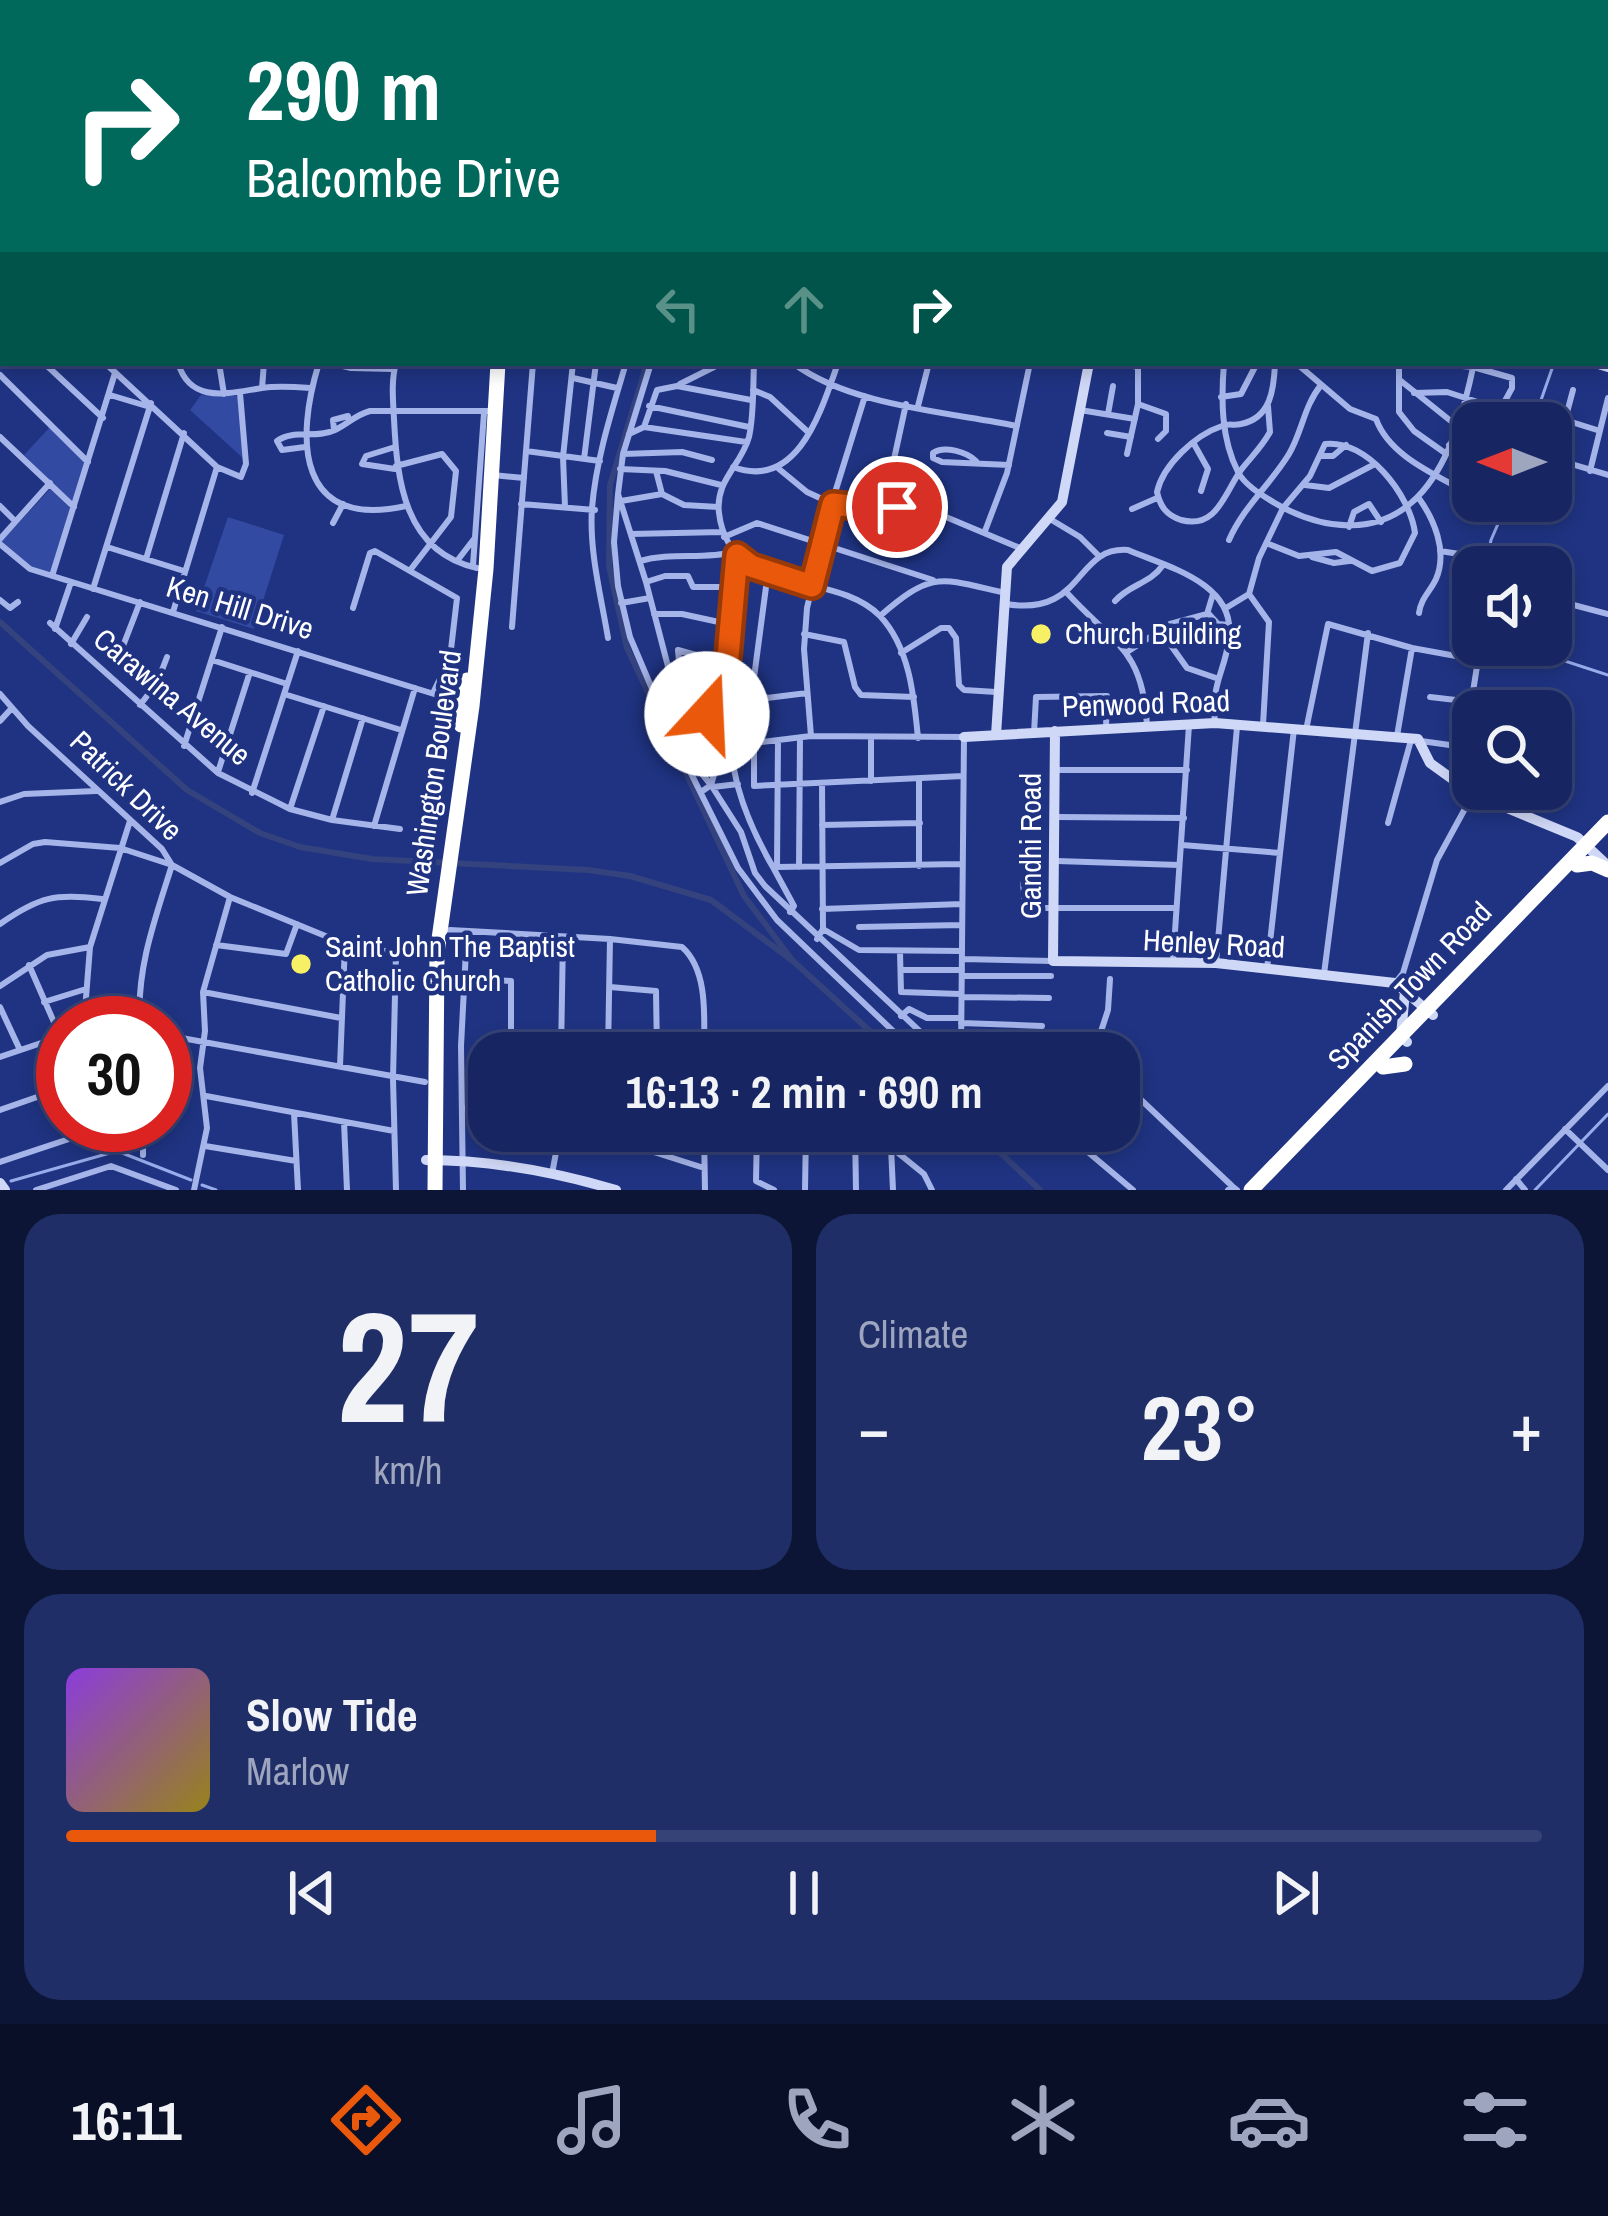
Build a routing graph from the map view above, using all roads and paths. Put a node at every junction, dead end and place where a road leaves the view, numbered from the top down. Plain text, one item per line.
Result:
1 (47, 366) edge
2 (107, 366) edge
3 (179, 366) edge
4 (219, 366) edge
5 (264, 366) edge
6 (318, 366) edge
7 (343, 366) edge
8 (395, 366) edge
9 (494, 366) edge
10 (494, 366) edge
11 (532, 366) edge
12 (573, 366) edge
13 (596, 366) edge
14 (625, 366) edge
15 (650, 366) edge
16 (716, 366) edge
17 (754, 366) edge
18 (799, 366) edge
19 (837, 366) edge
20 (928, 366) edge
21 (1029, 366) edge
22 (1088, 366) edge
23 (1138, 366) edge
24 (1224, 366) edge
25 (1255, 366) edge
26 (1275, 366) edge
27 (1300, 366) edge
28 (1400, 366) edge
29 (1473, 366) edge
30 (1476, 366) edge
31 (115, 373) junction
32 (0, 375) edge
33 (573, 379) junction
34 (1401, 381) junction
35 (593, 382) junction
36 (830, 384) junction
37 (1322, 385) junction
38 (677, 386) junction
39 (1113, 386) dead end
40 (262, 388) junction
41 (311, 388) junction
42 (618, 388) junction
43 (1573, 390) dead end
44 (241, 393) junction
45 (1414, 393) junction
46 (224, 394) junction
47 (110, 395) junction
48 (752, 395) junction
49 (865, 397) junction
50 (1222, 397) junction
51 (1466, 398) junction
52 (1608, 398) edge
53 (1465, 402) edge
54 (1478, 402) edge
55 (1504, 402) edge
56 (1570, 402) edge
57 (906, 404) junction
58 (1138, 404) junction
59 (150, 405) junction
60 (649, 406) junction
61 (918, 406) junction
62 (1268, 406) junction
63 (1080, 410) junction
64 (394, 411) junction
65 (486, 412) junction
66 (1108, 414) junction
67 (103, 418) junction
68 (1135, 419) junction
69 (1604, 419) edge
70 (1452, 422) edge
71 (1572, 422) edge
72 (1225, 424) junction
73 (1017, 426) junction
74 (644, 427) junction
75 (749, 427) junction
76 (1597, 430) junction
77 (184, 433) junction
78 (808, 433) junction
79 (1107, 433) dead end
80 (304, 434) junction
81 (629, 434) junction
82 (0, 436) edge
83 (1131, 437) junction
84 (1452, 438) edge
85 (1158, 439) dead end
86 (746, 442) junction
87 (1193, 444) junction
88 (305, 447) junction
89 (395, 447) junction
90 (1447, 449) junction
91 (1452, 450) edge
92 (526, 451) junction
93 (622, 454) junction
94 (1127, 454) dead end
95 (563, 457) junction
96 (584, 459) junction
97 (712, 460) dead end
98 (600, 461) junction
99 (976, 461) junction
100 (88, 462) junction
101 (1374, 464) junction
102 (1009, 465) junction
103 (1572, 465) edge
104 (732, 466) junction
105 (218, 467) junction
106 (396, 467) junction
107 (620, 469) junction
108 (778, 469) junction
109 (656, 471) junction
110 (1590, 471) junction
111 (1436, 473) junction
112 (494, 475) junction
113 (1239, 475) junction
114 (1608, 475) edge
115 (524, 478) junction
116 (50, 483) junction
117 (1452, 483) edge
118 (721, 485) junction
119 (1305, 485) junction
120 (1201, 491) dead end
121 (1257, 492) junction
122 (662, 494) junction
123 (1418, 497) junction
124 (619, 498) junction
125 (1157, 498) junction
126 (343, 504) junction
127 (521, 504) junction
128 (833, 504) junction
129 (0, 506) edge
130 (406, 506) junction
131 (74, 507) junction
132 (565, 507) junction
133 (718, 507) junction
134 (1408, 507) junction
135 (1132, 508) dead end
136 (1283, 508) junction
137 (594, 510) junction
138 (884, 510) junction
139 (1049, 518) junction
140 (16, 521) junction
141 (1381, 522) junction
142 (333, 523) dead end
143 (1349, 527) junction
144 (985, 532) junction
145 (631, 534) junction
146 (723, 534) junction
147 (475, 536) junction
148 (1229, 540) dead end
149 (0, 541) edge
150 (432, 542) junction
151 (1267, 543) junction
152 (823, 546) junction
153 (107, 547) junction
154 (1021, 549) junction
155 (1440, 551) junction
156 (1452, 553) edge
157 (735, 554) junction
158 (1099, 556) junction
159 (146, 559) junction
160 (457, 561) junction
161 (640, 561) junction
162 (1162, 565) junction
163 (475, 567) junction
164 (410, 569) junction
165 (184, 571) junction
166 (768, 572) junction
167 (903, 573) junction
168 (52, 577) junction
169 (934, 580) junction
170 (71, 582) junction
171 (646, 582) junction
172 (812, 586) junction
173 (731, 587) junction
174 (94, 589) junction
175 (911, 590) junction
176 (1214, 592) junction
177 (1068, 594) junction
178 (1249, 594) junction
179 (650, 598) junction
180 (1006, 599) junction
181 (0, 601) edge
182 (1114, 601) dead end
183 (18, 602) dead end
184 (140, 602) junction
185 (621, 603) junction
186 (1572, 604) edge
187 (353, 608) dead end
188 (1226, 608) junction
189 (172, 612) junction
190 (1208, 613) junction
191 (1419, 613) dead end
192 (654, 614) junction
193 (1608, 614) edge
194 (880, 616) junction
195 (88, 617) dead end
196 (730, 624) junction
197 (1229, 625) junction
198 (222, 627) junction
199 (512, 627) dead end
200 (1160, 630) junction
201 (1368, 633) junction
202 (804, 634) junction
203 (608, 638) dead end
204 (70, 644) junction
205 (123, 646) dead end
206 (1412, 648) junction
207 (298, 651) junction
208 (1127, 652) junction
209 (901, 653) junction
210 (167, 657) dead end
211 (212, 660) junction
212 (726, 664) junction
213 (250, 672) junction
214 (1216, 678) junction
215 (287, 684) junction
216 (415, 688) junction
217 (1475, 690) edge
218 (1000, 692) junction
219 (807, 693) junction
220 (0, 694) edge
221 (284, 694) junction
222 (914, 697) junction
223 (1430, 697) dead end
224 (455, 700) junction
225 (1452, 700) edge
226 (140, 705) junction
227 (324, 706) junction
228 (678, 706) junction
229 (11, 709) junction
230 (707, 714) junction
231 (363, 718) junction
232 (0, 721) edge
233 (1215, 723) junction
234 (1237, 724) junction
235 (1189, 725) junction
236 (1263, 725) junction
237 (1147, 726) junction
238 (728, 727) junction
239 (1106, 728) junction
240 (1300, 729) junction
241 (403, 730) junction
242 (1055, 731) junction
243 (1034, 734) junction
244 (1352, 734) junction
245 (996, 735) junction
246 (800, 736) junction
247 (811, 736) junction
248 (1397, 736) junction
249 (964, 737) junction
250 (918, 738) junction
251 (871, 739) junction
252 (1416, 739) junction
253 (722, 740) junction
254 (778, 740) junction
255 (754, 743) junction
256 (1452, 745) edge
257 (184, 746) junction
258 (1056, 770) junction
259 (1187, 770) junction
260 (218, 773) junction
261 (963, 776) junction
262 (1452, 778) edge
263 (919, 779) junction
264 (872, 782) junction
265 (822, 783) junction
266 (778, 784) junction
267 (798, 784) junction
268 (712, 786) junction
269 (738, 786) junction
270 (754, 786) junction
271 (96, 791) junction
272 (701, 792) junction
273 (252, 793) junction
274 (0, 802) edge
275 (290, 809) junction
276 (1463, 810) edge
277 (1508, 810) edge
278 (1056, 817) junction
279 (1184, 818) junction
280 (332, 820) junction
281 (130, 821) junction
282 (1608, 822) edge
283 (920, 823) junction
284 (1388, 823) dead end
285 (822, 825) junction
286 (374, 826) junction
287 (755, 827) junction
288 (400, 829) dead end
289 (741, 832) junction
290 (1608, 833) edge
291 (1182, 844) junction
292 (1589, 847) junction
293 (121, 848) junction
294 (447, 848) junction
295 (1228, 848) junction
296 (1281, 854) junction
297 (1057, 862) junction
298 (0, 863) edge
299 (962, 864) junction
300 (172, 865) junction
301 (799, 866) junction
302 (821, 866) junction
303 (919, 866) junction
304 (1180, 866) junction
305 (1577, 866) junction
306 (776, 868) junction
307 (1608, 868) edge
308 (1023, 884) dead end
309 (230, 897) junction
310 (103, 899) junction
311 (962, 904) junction
312 (822, 908) junction
313 (1055, 908) junction
314 (1176, 908) junction
315 (790, 912) junction
316 (0, 924) edge
317 (297, 924) junction
318 (1522, 924) junction
319 (962, 925) junction
320 (860, 927) dead end
321 (823, 929) junction
322 (450, 930) dead end
323 (467, 931) junction
324 (562, 935) junction
325 (610, 938) junction
326 (817, 939) junction
327 (345, 944) junction
328 (214, 945) junction
329 (90, 947) junction
330 (433, 952) junction
331 (899, 952) junction
332 (396, 953) junction
333 (962, 955) junction
334 (1053, 961) junction
335 (1472, 961) junction
336 (1216, 963) junction
337 (1173, 964) junction
338 (28, 965) junction
339 (1267, 969) junction
340 (901, 970) junction
341 (962, 973) junction
342 (1051, 976) dead end
343 (1323, 977) junction
344 (464, 978) junction
345 (1110, 979) dead end
346 (0, 986) edge
347 (610, 987) junction
348 (1400, 987) junction
349 (86, 989) junction
350 (203, 992) junction
351 (41, 996) edge
352 (63, 996) edge
353 (86, 996) edge
354 (138, 996) edge
355 (962, 996) junction
356 (1049, 998) dead end
357 (0, 1007) edge
358 (1429, 1012) junction
359 (901, 1016) junction
360 (341, 1018) junction
361 (961, 1021) junction
362 (1042, 1026) dead end
363 (511, 1032) edge
364 (561, 1032) edge
365 (609, 1032) edge
366 (657, 1032) edge
367 (704, 1032) edge
368 (894, 1032) edge
369 (919, 1032) edge
370 (961, 1032) edge
371 (1101, 1032) edge
372 (1404, 1039) junction
373 (192, 1041) edge
374 (204, 1044) junction
375 (36, 1045) edge
376 (20, 1050) junction
377 (0, 1057) edge
378 (1406, 1064) dead end
379 (1383, 1066) junction
380 (340, 1068) junction
381 (393, 1079) junction
382 (425, 1082) junction
383 (1608, 1086) edge
384 (206, 1096) junction
385 (36, 1097) edge
386 (1140, 1099) edge
387 (462, 1108) junction
388 (468, 1109) edge
389 (0, 1110) edge
390 (294, 1113) junction
391 (344, 1122) junction
392 (1565, 1129) junction
393 (394, 1131) junction
394 (1305, 1139) junction
395 (205, 1146) junction
396 (36, 1150) edge
397 (143, 1152) edge
398 (556, 1152) edge
399 (662, 1152) edge
400 (704, 1152) edge
401 (757, 1152) edge
402 (806, 1152) edge
403 (855, 1152) edge
404 (891, 1152) edge
405 (897, 1152) edge
406 (1088, 1152) edge
407 (143, 1155) dead end
408 (430, 1160) junction
409 (463, 1160) junction
410 (296, 1161) junction
411 (0, 1162) edge
412 (704, 1168) junction
413 (1608, 1170) edge
414 (552, 1174) junction
415 (82, 1176) junction
416 (1516, 1179) junction
417 (56, 1187) edge
418 (87, 1189) edge
419 (1232, 1189) edge
420 (36, 1190) edge
421 (176, 1190) edge
422 (194, 1190) edge
423 (298, 1190) edge
424 (346, 1190) edge
425 (396, 1190) edge
426 (431, 1190) edge
427 (463, 1190) edge
428 (616, 1190) edge
429 (705, 1190) edge
430 (774, 1190) edge
431 (806, 1190) edge
432 (856, 1190) edge
433 (893, 1190) edge
434 (932, 1190) edge
435 (1133, 1190) edge
436 (1251, 1190) edge
437 (1264, 1190) edge
438 (1506, 1190) edge
439 (1525, 1190) edge

1 - 67 street
2 - 31 street
3 - 46 street
4 - 46 street
5 - 40 street
6 - 41 street
7 - 8 street
8 - 64 street
9 - 65 highway, Washington Boulevard
10 - 112 highway, Washington Boulevard
11 - 92 street
12 - 33 street
13 - 35 street
14 - 42 street
15 - 81 street
16 - 38 street
17 - 48 street
18 - 36 street
19 - 36 street
20 - 61 street
21 - 73 street
22 - 63 street
23 - 58 street
24 - 50 street
25 - 50 street
26 - 62 street
27 - 37 street
28 - 34 street
29 - 51 street
30 - 55 street
31 - 47 street
31 - 59 street
32 - 100 street
33 - 35 street
33 - 95 street
34 - 45 street
34 - 90 street
35 - 42 street
35 - 96 street
36 - 49 street
36 - 78 street
37 - 111 street
37 - 121 street
38 - 48 street
38 - 60 street
39 - 66 street
40 - 41 street
40 - 44 street
41 - 80 street
42 - 98 street
43 - 56 street
44 - 46 street
44 - 105 street
45 - 51 street
45 - 70 street
47 - 59 street
47 - 67 street
48 - 75 street
48 - 78 street
49 - 57 street
49 - 128 street
50 - 72 street
51 - 53 street
51 - 54 street
52 - 69 street
57 - 61 street
57 - 138 street
58 - 68 street
58 - 85 street
59 - 77 street
59 - 153 street
60 - 74 street
60 - 75 street
61 - 73 street
62 - 72 street
62 - 113 street
63 - 66 street
63 - 139 street
64 - 65 street
64 - 80 street
64 - 89 street
65 - 147 street
65 - 163 highway, Washington Boulevard
66 - 68 street
67 - 100 street
68 - 83 street
69 - 76 street
71 - 76 street
72 - 87 street
72 - 113 street
73 - 102 street
74 - 81 street
74 - 86 street
75 - 86 street
76 - 110 street
77 - 105 street
77 - 159 street
78 - 108 street
79 - 83 street
80 - 88 street
80 - 88 street
81 - 93 street
82 - 116 street
83 - 94 street
84 - 90 street
86 - 104 street
87 - 120 street
87 - 125 street
88 - 126 street
89 - 106 street
89 - 106 street
90 - 91 street
90 - 111 street
92 - 95 street
92 - 115 street
93 - 97 street
93 - 107 street
95 - 96 street
95 - 132 street
96 - 98 street
98 - 137 street
99 - 99 street
99 - 102 street
100 - 131 street
101 - 119 street
101 - 119 street
101 - 134 street
102 - 144 street
103 - 110 street
104 - 108 street
104 - 118 street
105 - 165 street
106 - 130 street
106 - 150 street
107 - 109 street
107 - 124 street
108 - 128 street
109 - 118 street
109 - 122 street
110 - 114 street
111 - 117 street
111 - 123 street
112 - 115 street
112 - 224 highway, Washington Boulevard
113 - 121 street
113 - 125 street
115 - 127 street
116 - 131 street
116 - 140 street
118 - 133 street
119 - 136 street
121 - 136 street
121 - 148 street
122 - 124 street
122 - 133 street
123 - 134 street
123 - 155 street
124 - 145 street
124 - 185 street
125 - 135 street
126 - 130 street
126 - 142 street
127 - 132 street
127 - 199 street
128 - 138 street
128 - 152 street
129 - 140 street
130 - 150 street
131 - 168 street
132 - 137 street
133 - 146 street
134 - 141 street
134 - 151 street
136 - 143 street
136 - 151 street
137 - 203 street
138 - 144 street
139 - 154 street
139 - 158 street
140 - 149 street
141 - 143 street
141 - 143 street
144 - 154 street
145 - 146 street
145 - 161 street
146 - 152 street
146 - 157 street
147 - 160 street
147 - 163 street
149 - 168 street, Ken Hill Drive
150 - 160 street
150 - 164 street
151 - 178 street
152 - 167 street
152 - 172 street
153 - 159 street
153 - 174 street
154 - 180 street
155 - 156 street
155 - 191 street
157 - 161 street
157 - 166 street
157 - 173 street
158 - 162 street
158 - 177 street
159 - 165 street
160 - 163 street
161 - 171 street
162 - 176 street
162 - 182 street
163 - 224 highway, Washington Boulevard
164 - 187 street
164 - 224 street
165 - 189 street
166 - 172 street
166 - 219 street
167 - 169 street
167 - 175 street
168 - 170 street, Ken Hill Drive
169 - 175 street
169 - 180 street
170 - 174 street, Ken Hill Drive
170 - 204 street, Carawina Avenue
171 - 173 street
171 - 179 street
172 - 194 street
172 - 202 street
173 - 196 street
174 - 184 street, Ken Hill Drive
175 - 194 street
176 - 188 street
176 - 190 street
177 - 180 street
177 - 208 street
178 - 188 street
178 - 236 street
179 - 185 street
179 - 192 street
180 - 218 street
181 - 183 street
184 - 189 street, Ken Hill Drive
184 - 205 street
185 - 272 street
186 - 193 street
188 - 197 street
189 - 198 street, Ken Hill Drive
190 - 197 street
190 - 200 street
192 - 196 street
192 - 228 street
194 - 209 street
195 - 204 street
196 - 212 street
197 - 214 street
198 - 207 street, Ken Hill Drive
198 - 211 street
200 - 208 street
200 - 214 street
201 - 206 street
201 - 240 street
201 - 244 street
202 - 219 street
202 - 222 street
204 - 226 street, Carawina Avenue
206 - 217 street
206 - 248 street
207 - 215 street
207 - 216 street, Ken Hill Drive
208 - 237 street
209 - 218 street
209 - 222 street
210 - 226 street
211 - 213 street
211 - 257 street
212 - 228 street
212 - 230 street
213 - 215 street
213 - 260 street
214 - 233 street
215 - 221 street
216 - 224 street, Ken Hill Drive
216 - 241 street
218 - 245 street
219 - 247 street
220 - 229 street, Patrick Drive
221 - 227 street
221 - 273 street
222 - 250 street
223 - 225 street
224 - 294 highway, Washington Boulevard
224 - 294 highway, Washington Boulevard
226 - 257 street, Carawina Avenue
227 - 231 street
227 - 275 street
228 - 230 street
228 - 268 street
229 - 232 street
229 - 271 street, Patrick Drive
230 - 238 street
231 - 241 street
231 - 280 street
233 - 234 street, Penwood Road
233 - 235 street, Penwood Road
234 - 236 street, Penwood Road
234 - 295 street
235 - 237 street, Penwood Road
235 - 259 street
236 - 240 street, Penwood Road
237 - 239 street, Penwood Road
238 - 253 street
238 - 255 street
239 - 242 street, Penwood Road
239 - 243 street
240 - 244 street, Penwood Road
240 - 296 street
241 - 286 street
242 - 243 street, Penwood Road
242 - 258 street, Gandhi Road
243 - 245 street, Penwood Road
244 - 248 street, Penwood Road
244 - 343 street
245 - 249 street, Penwood Road
246 - 247 street, Penwood Road
246 - 254 street, Penwood Road
246 - 267 street
247 - 251 street, Penwood Road
248 - 252 street, Penwood Road
249 - 250 street, Penwood Road
249 - 261 street
250 - 251 street, Penwood Road
251 - 264 street
252 - 256 street
252 - 262 street
252 - 284 street
253 - 268 street
253 - 269 street
254 - 255 street, Penwood Road
254 - 266 street
255 - 270 street
257 - 260 street, Carawina Avenue
258 - 259 street
258 - 278 street, Gandhi Road
259 - 279 street
260 - 273 street, Carawina Avenue
261 - 263 street
261 - 299 street
263 - 264 street
263 - 283 street
264 - 265 street
265 - 267 street
265 - 285 street
266 - 267 street
266 - 270 street
266 - 306 street
267 - 301 street
268 - 269 street
268 - 272 street
268 - 289 street
269 - 270 street
269 - 287 street
271 - 274 street
271 - 281 street, Patrick Drive
272 - 368 street
273 - 275 street, Carawina Avenue
275 - 280 street, Carawina Avenue
276 - 348 street
277 - 292 street
278 - 279 street
278 - 297 street, Gandhi Road
279 - 291 street
280 - 286 street, Carawina Avenue
281 - 293 street
281 - 300 street, Patrick Drive
282 - 292 highway, Spanish Town Road
283 - 285 street
283 - 303 street
285 - 302 street
286 - 288 street, Carawina Avenue
287 - 289 street
287 - 306 street
289 - 315 street
290 - 292 highway, Spanish Town Road
291 - 295 street
291 - 304 street
292 - 305 highway, Spanish Town Road
292 - 307 street
292 - 335 highway, Spanish Town Road
293 - 298 street
293 - 300 street
293 - 310 street
294 - 330 highway, Washington Boulevard
295 - 296 street
295 - 336 street
296 - 339 street
297 - 304 street
297 - 313 street, Gandhi Road
299 - 303 street
299 - 311 street
300 - 309 street, Patrick Drive
300 - 354 street
301 - 302 street
301 - 306 street
302 - 303 street
302 - 312 street
304 - 314 street
305 - 307 highway
305 - 318 highway, Spanish Town Road
306 - 315 street
308 - 313 street
309 - 317 street, Patrick Drive
309 - 328 street
310 - 316 street
310 - 329 street
311 - 312 street
311 - 319 street
312 - 321 street
313 - 314 street
313 - 334 street, Gandhi Road
314 - 337 street
315 - 326 street
317 - 327 street, Patrick Drive
317 - 328 street
318 - 335 highway
318 - 358 highway, Spanish Town Road
319 - 320 street
319 - 333 street
321 - 326 street
321 - 331 street, Henley Road
322 - 323 street
323 - 324 street
323 - 344 street
324 - 325 street
324 - 364 street
325 - 347 street
325 - 367 street
326 - 359 street
327 - 332 street, Patrick Drive
327 - 360 street
328 - 350 street
329 - 338 street
329 - 349 street
330 - 332 street, Patrick Drive
330 - 382 highway, Washington Boulevard
330 - 408 highway, Washington Boulevard
331 - 333 street, Henley Road
331 - 340 street
332 - 381 street
333 - 334 street, Henley Road
333 - 341 street
334 - 337 street, Henley Road
335 - 358 highway, Spanish Town Road
336 - 337 street, Henley Road
336 - 339 street, Henley Road
338 - 346 street
338 - 351 street
339 - 343 street, Henley Road
340 - 341 street
340 - 355 street
341 - 342 street
341 - 355 street
343 - 348 street, Henley Road
344 - 363 street
344 - 387 street
345 - 371 street
347 - 365 street
347 - 366 street
348 - 358 street
348 - 372 street
349 - 352 street
349 - 353 street
350 - 360 street
350 - 374 street
355 - 356 street
355 - 361 street
357 - 376 street
358 - 372 highway, Spanish Town Road
359 - 361 street
359 - 369 street
360 - 380 street
361 - 362 street
361 - 370 street
372 - 379 highway, Spanish Town Road
372 - 394 highway, Spanish Town Road
373 - 374 street
374 - 380 street
374 - 384 street
375 - 376 street
376 - 377 street
378 - 379 highway
379 - 394 highway, Spanish Town Road
380 - 381 street
381 - 382 street
381 - 393 street
382 - 408 highway, Washington Boulevard
383 - 392 street
384 - 390 street
384 - 395 street
385 - 389 street
386 - 419 street
387 - 388 street
387 - 409 street
390 - 391 street
390 - 410 street
391 - 393 street
391 - 424 street
392 - 413 street
392 - 416 street
393 - 425 street
394 - 436 highway, Spanish Town Road
394 - 437 highway, Spanish Town Road
395 - 410 street
395 - 422 street
396 - 411 street
397 - 407 street
398 - 414 street
399 - 412 street
400 - 412 street
401 - 430 street
402 - 431 street
403 - 432 street
404 - 433 street
405 - 434 street
406 - 435 street
408 - 409 street
408 - 426 highway, Washington Boulevard
409 - 414 street
409 - 427 street
410 - 423 street
412 - 429 street
414 - 428 street
415 - 417 street
415 - 418 street
415 - 421 street
416 - 438 street
416 - 439 street
417 - 420 street

